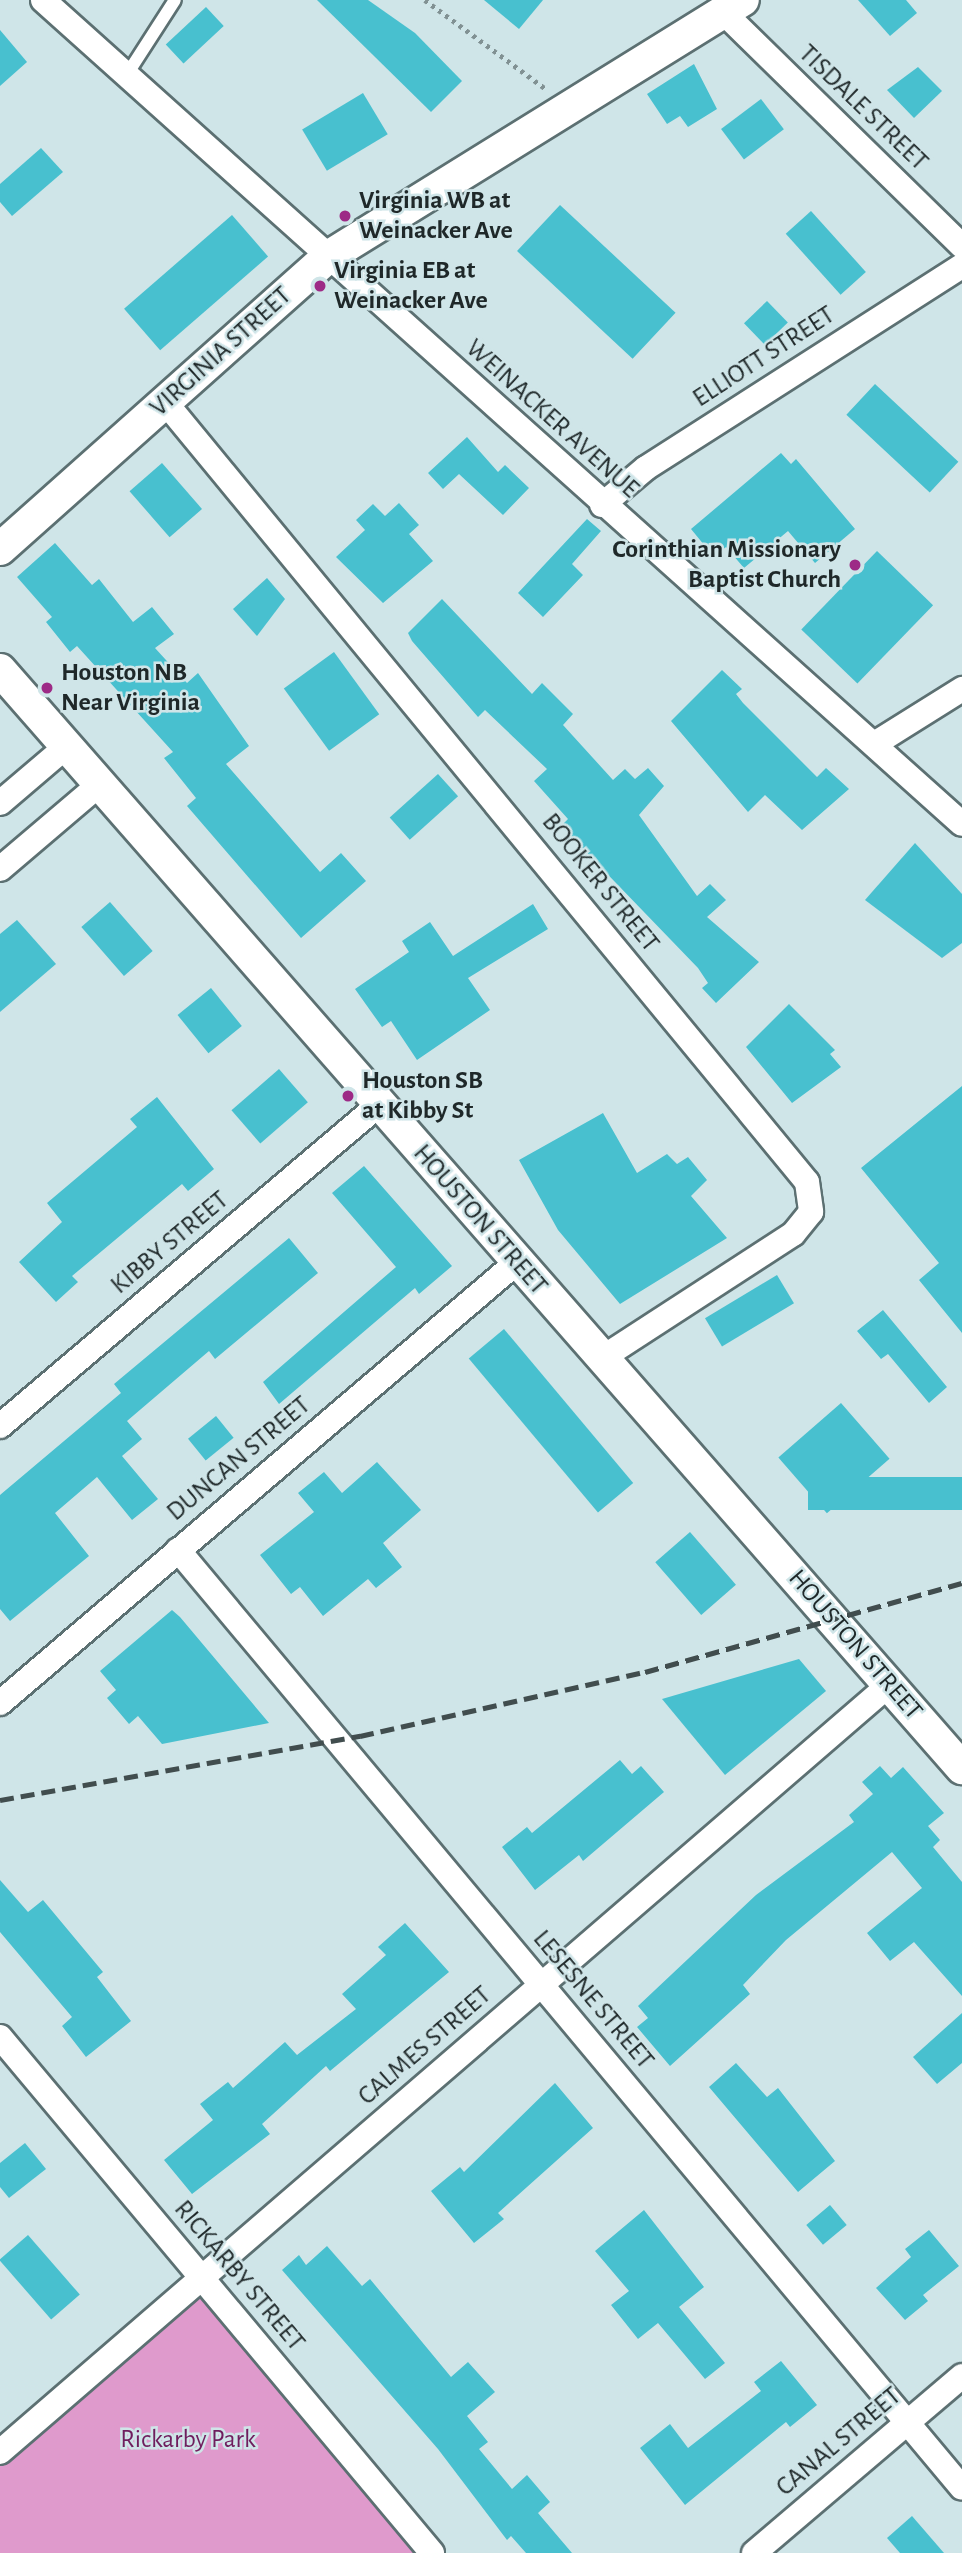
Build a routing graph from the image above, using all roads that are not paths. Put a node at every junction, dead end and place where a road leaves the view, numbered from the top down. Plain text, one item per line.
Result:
1 (43, 0) edge
2 (175, 0) edge
3 (733, 6) edge
4 (126, 76) junction
5 (962, 246) edge
6 (328, 257) junction
7 (962, 266) edge
8 (165, 402) junction
9 (602, 505) junction
10 (0, 549) edge
11 (0, 670) edge
12 (962, 689) edge
13 (876, 743) junction
14 (67, 746) junction
15 (100, 784) junction
16 (0, 803) edge
17 (962, 824) edge
18 (0, 869) edge
19 (379, 1105) junction
20 (517, 1262) junction
21 (602, 1358) junction
22 (0, 1426) edge
23 (178, 1550) junction
24 (889, 1685) junction
25 (0, 1703) edge
26 (962, 1768) edge
27 (541, 1985) junction
28 (0, 2037) edge
29 (202, 2277) junction
30 (962, 2376) edge
31 (908, 2422) junction
32 (0, 2452) edge
33 (962, 2488) edge
34 (432, 2553) edge
35 (754, 2553) edge

1 - 4 street, WEINACKER AVENUE
2 - 4 lane
3 - 5 street, TISDALE STREET
3 - 6 street, VIRGINIA STREET
4 - 6 street, WEINACKER AVENUE
6 - 8 street, VIRGINIA STREET
6 - 9 street, WEINACKER AVENUE
7 - 9 street, ELLIOTT STREET
8 - 10 street, VIRGINIA STREET
8 - 21 street, BOOKER STREET
9 - 13 street, WEINACKER AVENUE
11 - 14 street, HOUSTON STREET
12 - 13 street
13 - 17 street, WEINACKER AVENUE
14 - 15 street, HOUSTON STREET
14 - 16 street
15 - 18 street
15 - 19 street, HOUSTON STREET
19 - 20 street, HOUSTON STREET
19 - 22 street, KIBBY STREET
20 - 21 street, HOUSTON STREET
20 - 23 street, DUNCAN STREET
21 - 24 street, HOUSTON STREET
23 - 25 street, DUNCAN STREET
23 - 27 street, LESESNE STREET
24 - 26 street, HOUSTON STREET
24 - 27 street, CALMES STREET
27 - 29 street, CALMES STREET
27 - 31 street, LESESNE STREET
28 - 29 street, RICKARBY STREET
29 - 32 street, CALMES STREET
29 - 34 street, RICKARBY STREET
30 - 31 street, CANAL STREET
31 - 33 street, LESESNE STREET
31 - 35 street, CANAL STREET

